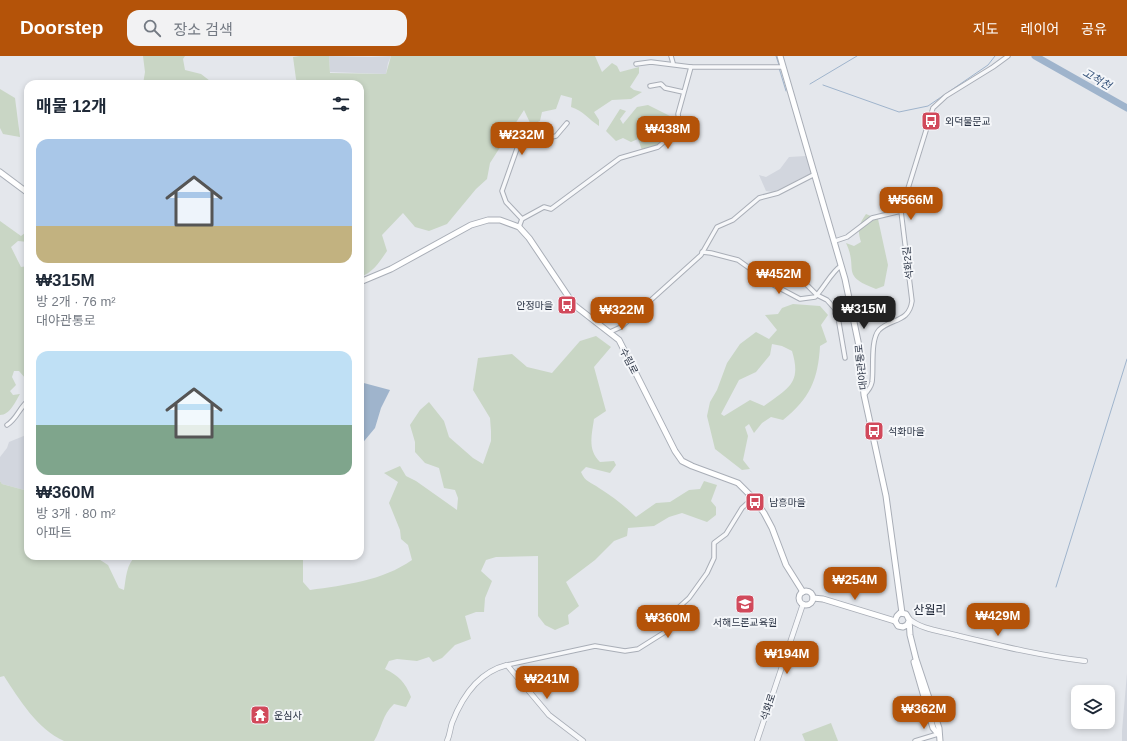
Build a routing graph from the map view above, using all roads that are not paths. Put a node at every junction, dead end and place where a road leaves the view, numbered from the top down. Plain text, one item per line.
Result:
1 (671, 56) edge
2 (780, 56) edge
3 (1007, 57) edge
4 (673, 63) junction
5 (636, 64) dead end
6 (691, 67) junction
7 (780, 67) junction
8 (650, 86) dead end
9 (684, 92) junction
10 (567, 123) dead end
11 (0, 172) edge
12 (815, 174) junction
13 (24, 190) edge
14 (901, 211) junction
15 (522, 219) junction
16 (519, 227) junction
17 (835, 241) junction
18 (702, 252) junction
19 (842, 266) junction
20 (364, 280) edge
21 (806, 284) dead end
22 (817, 295) junction
23 (610, 332) junction
24 (845, 358) dead end
25 (864, 396) junction
26 (24, 404) edge
27 (7, 425) dead end
28 (753, 498) junction
29 (803, 592) junction
30 (812, 598) junction
31 (803, 604) junction
32 (902, 613) junction
33 (895, 621) junction
34 (908, 622) junction
35 (900, 627) junction
36 (1085, 661) dead end
37 (507, 665) junction
38 (938, 734) junction
39 (447, 741) edge
40 (583, 741) edge
41 (757, 741) edge
42 (915, 741) edge
43 (940, 741) edge

1 - 4 street
2 - 7 main road, 대야관통로
3 - 14 street, 석화2길
4 - 5 street
4 - 6 street
6 - 7 street
6 - 9 street
7 - 12 main road, 대야관통로
8 - 9 street
9 - 15 street
10 - 15 street
11 - 13 main road
12 - 17 main road, 대야관통로
12 - 18 street
14 - 17 street
14 - 25 street, 석화2길
15 - 16 street
16 - 20 main road
16 - 23 main road, 수림로
17 - 19 main road, 대야관통로
18 - 22 street
18 - 23 street
19 - 22 street
19 - 25 main road, 대야관통로
21 - 22 street
22 - 24 street
23 - 28 main road, 수림로
25 - 32 main road, 대야관통로
26 - 27 street
28 - 29 main road, 수림로
28 - 37 street
29 - 30 main road, 수림로
29 - 31 main road
30 - 31 main road
30 - 33 main road, 수림로
31 - 41 street, 석화로
32 - 33 main road
32 - 34 main road
33 - 35 main road
34 - 35 main road
34 - 36 street
34 - 38 main road
35 - 38 main road
37 - 39 street
37 - 40 street
38 - 42 street
38 - 43 main road

